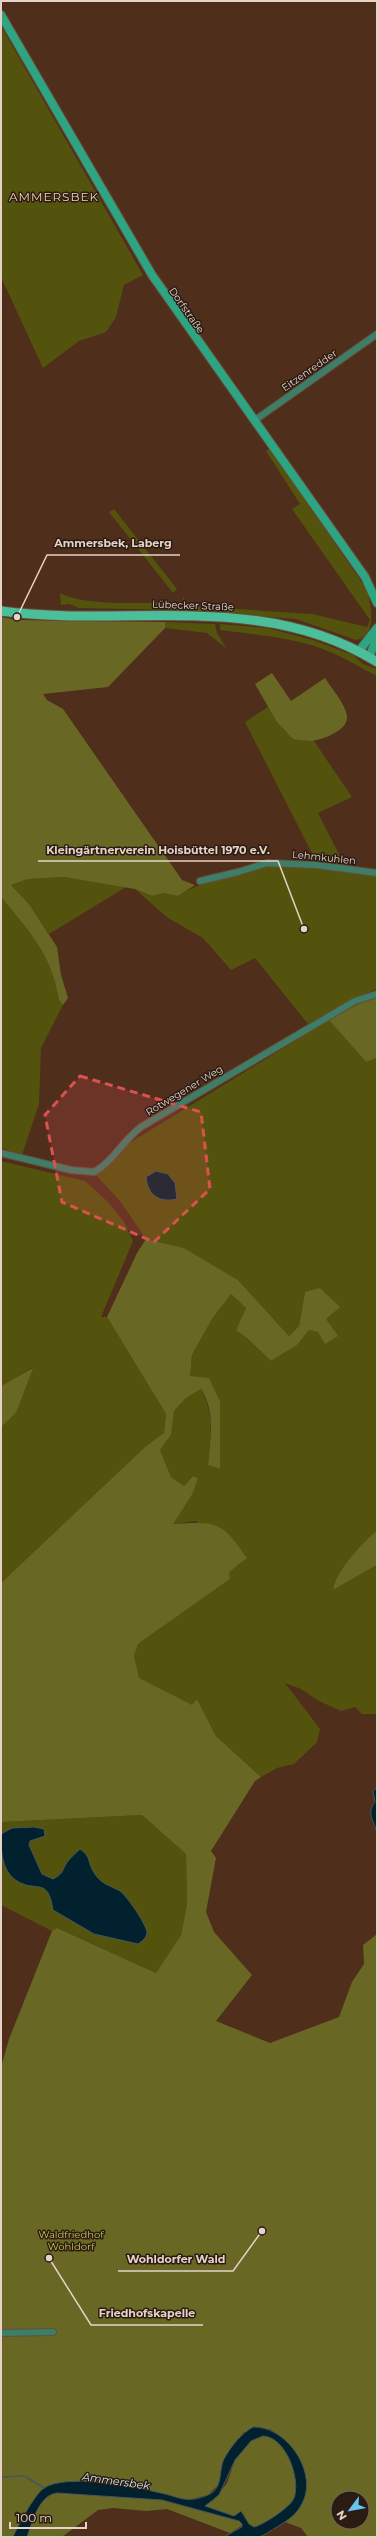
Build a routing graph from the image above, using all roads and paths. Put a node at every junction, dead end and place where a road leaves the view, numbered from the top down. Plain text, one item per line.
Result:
1 (1, 14) edge
2 (377, 334) edge
3 (252, 418) junction
4 (377, 603) edge
5 (1, 611) edge
6 (377, 628) edge
7 (377, 638) edge
8 (359, 651) junction
9 (373, 659) edge
10 (377, 873) edge
11 (200, 881) dead end
12 (377, 994) edge
13 (1, 1153) edge
14 (53, 2332) dead end
15 (1, 2333) edge

1 - 3 street, Dorfstraße
2 - 3 street, Eitzenredder
3 - 4 street, Dorfstraße
5 - 8 main road, Lübecker Straße
6 - 8 street
7 - 9 street
8 - 9 main road, Lübecker Straße
10 - 11 street, Lehmkuhlen
12 - 13 street, Rotwegener Weg
14 - 15 street

